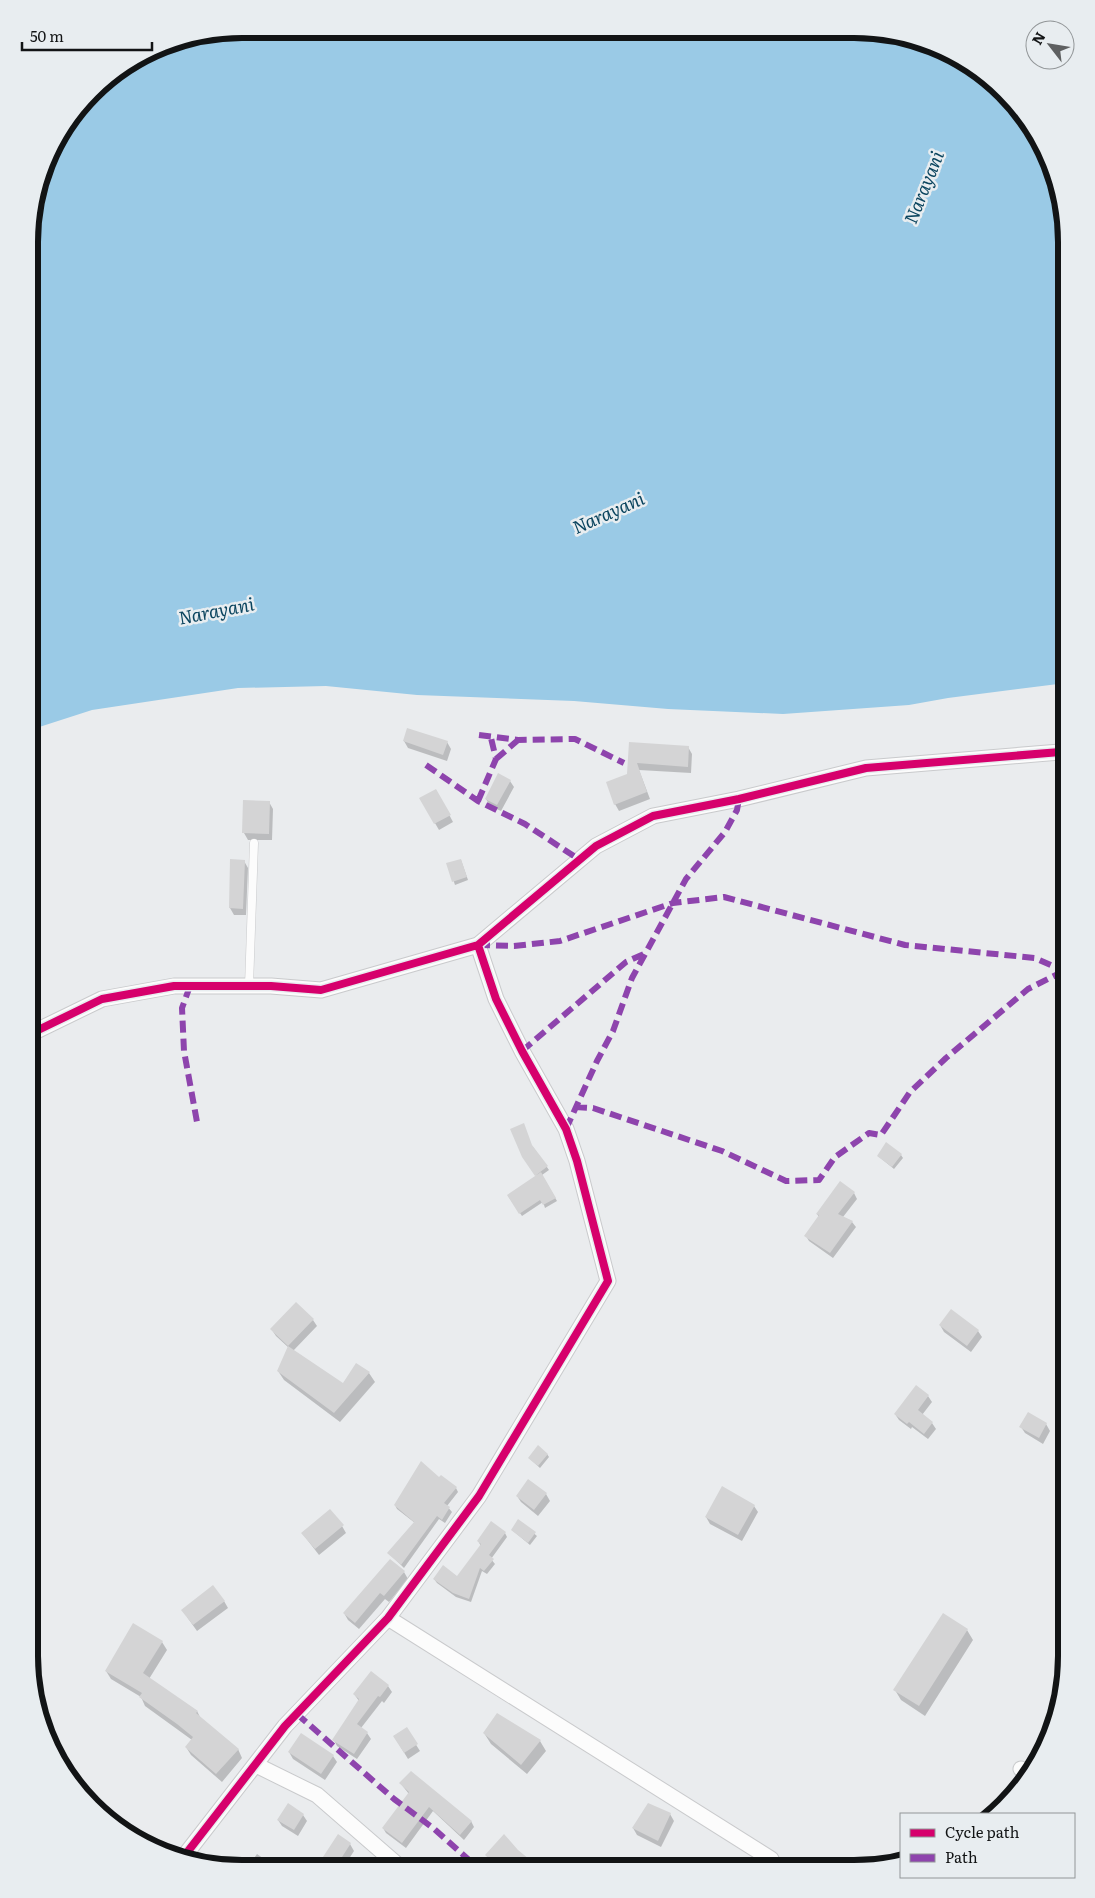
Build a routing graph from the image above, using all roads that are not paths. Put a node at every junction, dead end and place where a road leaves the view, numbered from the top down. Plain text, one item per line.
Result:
1 (1058, 752) edge
2 (254, 843) dead end
3 (478, 946) junction
4 (249, 986) junction
5 (38, 1030) edge
6 (388, 1618) junction
7 (256, 1765) junction
8 (187, 1853) edge
9 (392, 1860) edge
10 (772, 1860) edge

1 - 3 street
2 - 4 lane
3 - 4 street
3 - 6 street
4 - 5 street
6 - 7 street
6 - 10 street
7 - 8 street
7 - 9 street

